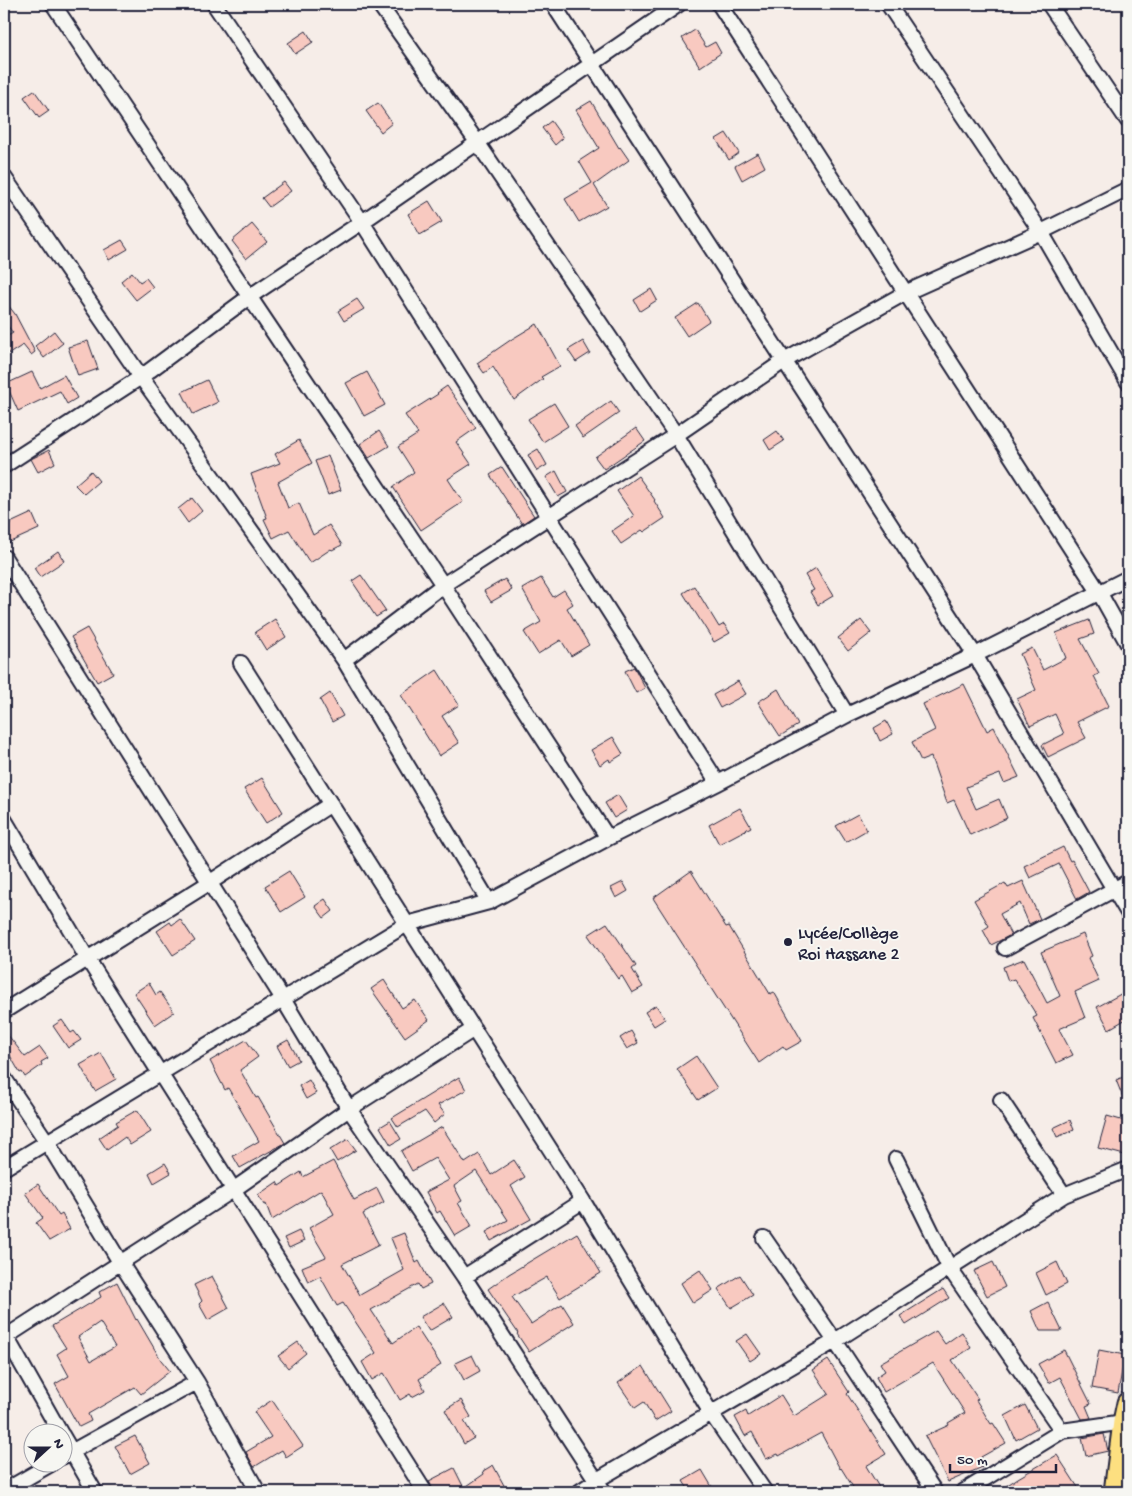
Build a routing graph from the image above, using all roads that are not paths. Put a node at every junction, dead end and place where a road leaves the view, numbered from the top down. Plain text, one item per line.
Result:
1 (53, 4) edge
2 (214, 4) edge
3 (379, 4) edge
4 (553, 4) edge
5 (679, 4) edge
6 (719, 4) edge
7 (888, 4) edge
8 (1049, 4) edge
9 (592, 63) junction
10 (1128, 121) edge
11 (477, 142) junction
12 (4, 177) edge
13 (1128, 189) edge
14 (362, 222) junction
15 (1041, 232) junction
16 (905, 293) junction
17 (249, 297) junction
18 (784, 360) junction
19 (141, 377) junction
20 (1128, 382) edge
21 (676, 435) junction
22 (4, 466) edge
23 (550, 517) junction
24 (4, 557) edge
25 (1128, 578) edge
26 (443, 585) junction
27 (1099, 592) junction
28 (1128, 644) edge
29 (975, 654) junction
30 (344, 660) junction
31 (242, 664) dead end
32 (847, 715) junction
33 (718, 783) junction
34 (331, 804) junction
35 (4, 819) edge
36 (608, 838) junction
37 (1128, 882) edge
38 (209, 883) junction
39 (1115, 889) junction
40 (489, 902) junction
41 (1128, 913) edge
42 (407, 924) junction
43 (1005, 948) dead end
44 (87, 958) junction
45 (282, 999) junction
46 (4, 1011) edge
47 (474, 1029) junction
48 (160, 1074) junction
49 (4, 1078) edge
50 (1002, 1100) dead end
51 (349, 1109) junction
52 (47, 1142) junction
53 (896, 1159) dead end
54 (4, 1168) edge
55 (1128, 1169) edge
56 (234, 1190) junction
57 (1064, 1195) junction
58 (584, 1201) junction
59 (764, 1238) dead end
60 (120, 1262) junction
61 (950, 1269) junction
62 (464, 1277) junction
63 (4, 1336) edge
64 (835, 1341) junction
65 (197, 1382) junction
66 (711, 1413) junction
67 (1126, 1413) edge
68 (56, 1424) edge
69 (1062, 1431) junction
70 (72, 1451) edge
71 (72, 1461) edge
72 (34, 1474) edge
73 (600, 1486) edge
74 (4, 1491) edge
75 (94, 1492) edge
76 (257, 1492) edge
77 (425, 1492) edge
78 (579, 1492) edge
79 (765, 1492) edge
80 (935, 1492) edge
81 (963, 1492) edge
82 (1116, 1492) edge

1 - 17 street
2 - 14 street
3 - 11 street
4 - 9 street
5 - 9 street
6 - 16 street
7 - 15 street
8 - 10 street
9 - 11 street
9 - 18 street
11 - 14 street
11 - 21 street
12 - 19 street
13 - 15 street
14 - 17 street
14 - 23 street
15 - 16 street
15 - 20 street
16 - 18 street
16 - 27 street
17 - 19 street
17 - 26 street
18 - 21 street
18 - 29 street
19 - 22 street
19 - 30 street
21 - 23 street
21 - 32 street
23 - 26 street
23 - 33 street
24 - 38 street
25 - 27 street
26 - 30 street
26 - 36 street
27 - 28 street
27 - 29 street
29 - 32 street
29 - 39 street
30 - 40 street
31 - 34 street
32 - 33 street
33 - 36 street
34 - 38 street
34 - 42 street
35 - 44 street
36 - 40 street
37 - 39 street
38 - 44 street
38 - 45 street
39 - 41 street
39 - 43 street
40 - 42 street
42 - 45 street
42 - 47 street
44 - 46 street
44 - 48 street
45 - 48 street
45 - 51 street
47 - 51 street
47 - 58 street
48 - 52 street
48 - 56 street
49 - 52 street
50 - 57 street
51 - 56 street
51 - 62 street
52 - 54 street
52 - 60 street
53 - 61 street
55 - 57 street
56 - 60 street
56 - 77 street
57 - 61 street
58 - 62 street
58 - 66 street
59 - 64 street
60 - 63 street
60 - 65 street
61 - 64 street
61 - 69 street
62 - 73 street
63 - 68 street
64 - 66 street
64 - 80 street
65 - 70 street
65 - 76 street
66 - 73 street
66 - 79 street
67 - 69 street
67 - 82 main road
69 - 81 street
71 - 75 street
72 - 74 street
73 - 78 street

